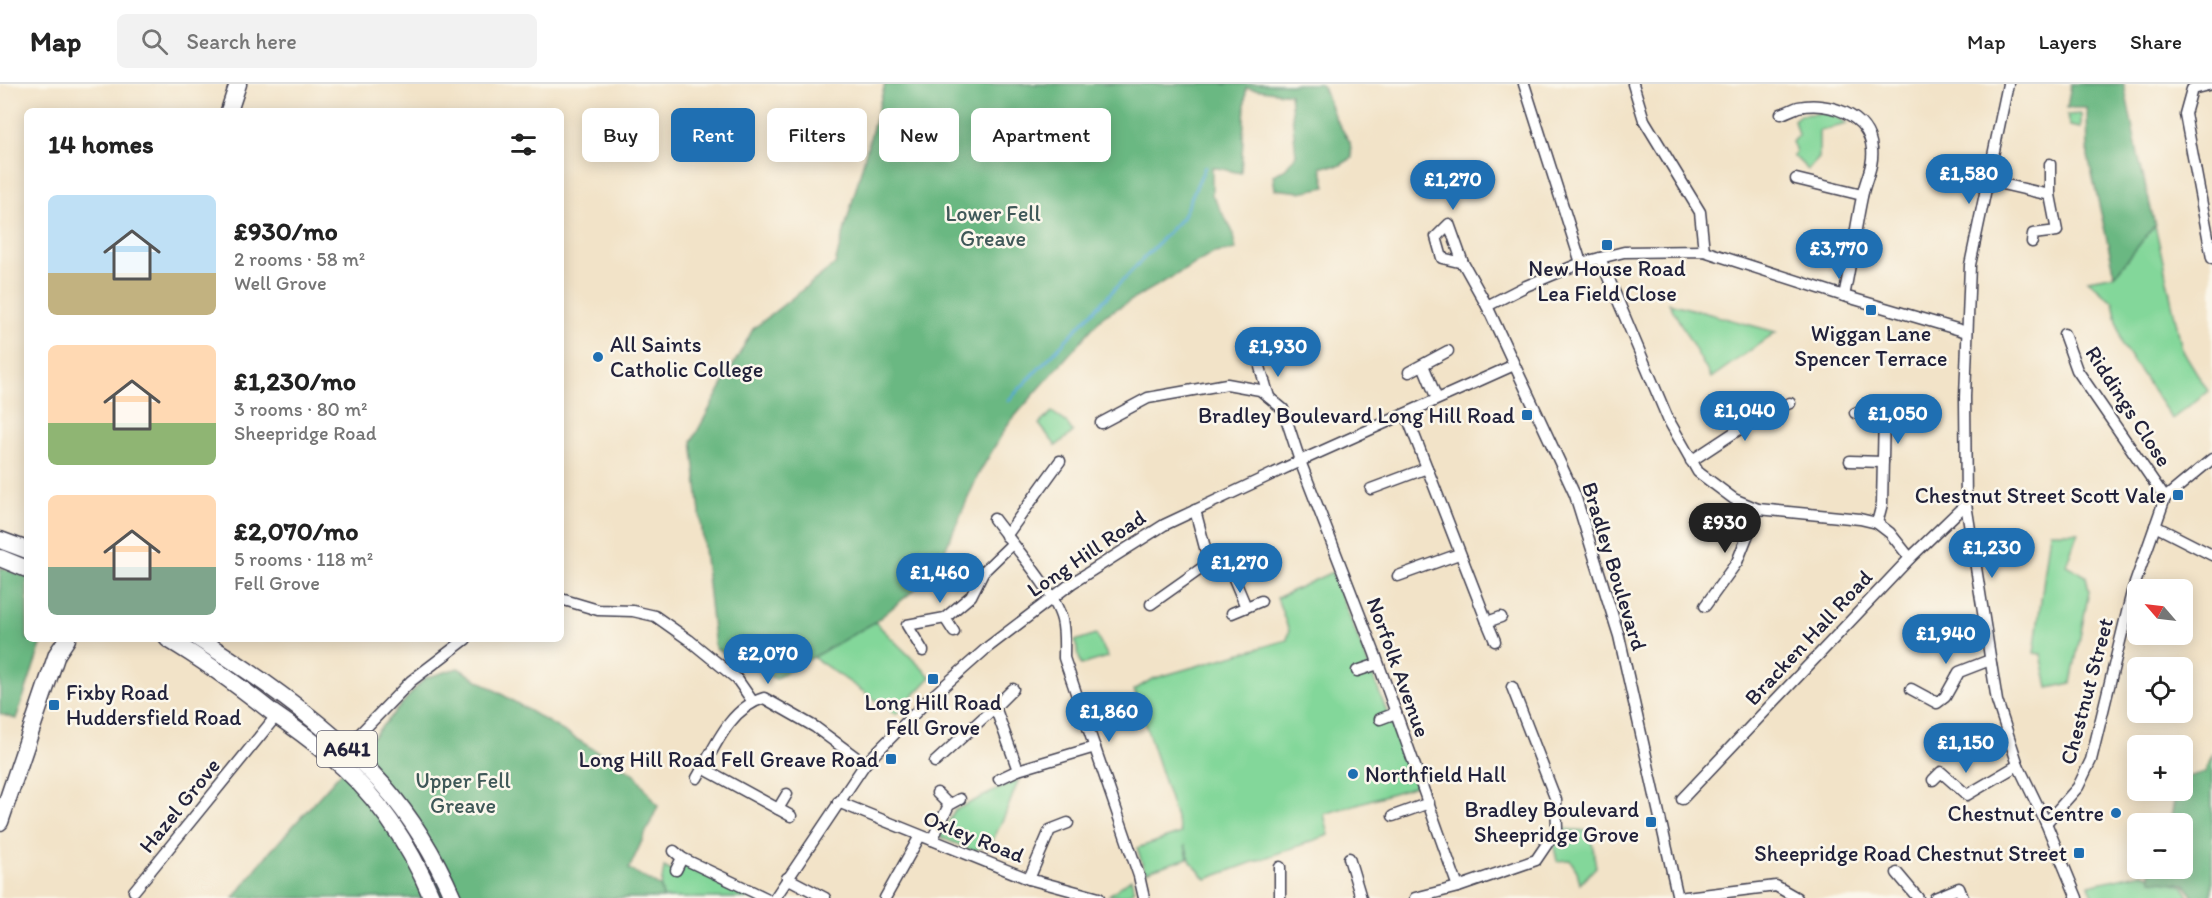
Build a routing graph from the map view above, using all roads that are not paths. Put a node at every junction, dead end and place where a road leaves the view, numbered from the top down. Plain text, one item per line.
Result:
1 (238, 84) edge
2 (1524, 84) edge
3 (1633, 84) edge
4 (2008, 84) edge
5 (2212, 84) edge
6 (230, 108) edge
7 (1781, 114) dead end
8 (2050, 164) dead end
9 (1796, 179) dead end
10 (1989, 181) junction
11 (1862, 195) junction
12 (2050, 195) junction
13 (2032, 242) dead end
14 (1704, 251) junction
15 (1600, 258) junction
16 (2212, 258) edge
17 (1463, 263) dead end
18 (1581, 263) junction
19 (1844, 296) junction
20 (1487, 306) junction
21 (1967, 332) junction
22 (2064, 334) dead end
23 (1448, 351) dead end
24 (1514, 365) junction
25 (1423, 366) junction
26 (1260, 367) dead end
27 (1409, 372) dead end
28 (1269, 398) junction
29 (1437, 399) junction
30 (1790, 404) dead end
31 (1855, 412) dead end
32 (1406, 414) junction
33 (1101, 423) dead end
34 (2212, 459) edge
35 (1850, 460) dead end
36 (1060, 461) dead end
37 (1300, 461) junction
38 (1691, 461) junction
39 (1883, 462) junction
40 (1427, 468) junction
41 (1371, 489) dead end
42 (2165, 498) junction
43 (1966, 504) junction
44 (1758, 509) junction
45 (1195, 510) junction
46 (994, 519) dead end
47 (1877, 523) junction
48 (2155, 526) junction
49 (0, 540) edge
50 (1009, 540) junction
51 (24, 549) edge
52 (1459, 554) junction
53 (2212, 555) edge
54 (0, 558) edge
55 (1910, 558) junction
56 (1209, 563) junction
57 (24, 568) edge
58 (1398, 576) dead end
59 (1052, 597) junction
60 (564, 600) edge
61 (1261, 601) dead end
62 (1151, 604) dead end
63 (1706, 606) dead end
64 (1246, 607) junction
65 (1232, 613) dead end
66 (1501, 617) dead end
67 (945, 618) junction
68 (1486, 622) junction
69 (954, 632) dead end
70 (1495, 641) dead end
71 (173, 642) edge
72 (203, 642) edge
73 (461, 642) edge
74 (58, 646) edge
75 (923, 651) dead end
76 (1990, 660) junction
77 (1378, 664) junction
78 (1357, 671) dead end
79 (1512, 687) dead end
80 (1013, 689) dead end
81 (1911, 689) dead end
82 (753, 702) junction
83 (994, 707) junction
84 (1396, 713) junction
85 (277, 715) junction
86 (1380, 718) dead end
87 (1095, 747) junction
88 (346, 748) junction
89 (935, 762) dead end
90 (865, 765) junction
91 (2018, 765) junction
92 (703, 768) junction
93 (1018, 770) junction
94 (1941, 772) dead end
95 (697, 778) dead end
96 (999, 779) dead end
97 (937, 793) dead end
98 (787, 794) dead end
99 (960, 799) dead end
100 (1682, 799) dead end
101 (838, 802) junction
102 (1429, 803) junction
103 (949, 805) junction
104 (778, 809) junction
105 (791, 816) dead end
106 (1393, 816) dead end
107 (0, 822) edge
108 (1068, 823) dead end
109 (2046, 823) junction
110 (920, 836) junction
111 (932, 840) junction
112 (1349, 858) dead end
113 (1280, 867) dead end
114 (676, 870) dead end
115 (1897, 873) dead end
116 (787, 878) junction
117 (1029, 879) junction
118 (1458, 887) junction
119 (134, 891) dead end
120 (432, 898) edge
121 (453, 898) edge
122 (766, 898) edge
123 (775, 898) edge
124 (825, 898) edge
125 (885, 898) edge
126 (1099, 898) edge
127 (1144, 898) edge
128 (1280, 898) edge
129 (1361, 898) edge
130 (1415, 898) edge
131 (1678, 898) edge
132 (1797, 898) edge
133 (1918, 898) edge
134 (1935, 898) edge
135 (1963, 898) edge
136 (2077, 898) edge

1 - 6 main road
2 - 18 street
3 - 14 street
4 - 10 street
5 - 16 street
7 - 11 street
8 - 12 street
9 - 11 street
10 - 12 street
10 - 21 street
11 - 19 street
12 - 13 street
14 - 15 street
14 - 19 street
15 - 18 street
15 - 38 street
17 - 20 street, Bradley Boulevard
18 - 20 street
19 - 21 street
20 - 24 street, Bradley Boulevard
21 - 43 street
22 - 42 street, Riddings Close
23 - 25 street
24 - 29 street, Long Hill Road
24 - 131 street, Bradley Boulevard
25 - 27 street
25 - 29 street
26 - 28 street
28 - 33 street
28 - 37 street, Norfolk Avenue
29 - 32 street, Long Hill Road
30 - 38 street
31 - 39 street
32 - 37 street, Long Hill Road
32 - 40 street
34 - 42 street
35 - 39 street
36 - 50 street
37 - 45 street, Long Hill Road
37 - 77 street, Norfolk Avenue
38 - 44 street
39 - 47 street
40 - 41 street
40 - 52 street
42 - 48 street, Chestnut Street
43 - 55 street, Bracken Hall Road
43 - 76 street
44 - 47 street
44 - 63 street
45 - 56 street
45 - 59 street, Long Hill Road
46 - 50 street
47 - 55 street
48 - 53 street
48 - 109 street, Chestnut Street
49 - 51 main road
50 - 59 street
50 - 67 street
52 - 58 street
52 - 68 street
54 - 57 main road
55 - 100 street, Bracken Hall Road
56 - 62 street
56 - 64 street
59 - 87 street
59 - 90 street, Long Hill Road
60 - 82 street
61 - 64 street
64 - 65 street
66 - 68 street
67 - 69 street
67 - 75 street
68 - 70 street
71 - 85 main road, A641
72 - 88 main road, A641
73 - 88 street
74 - 107 main road
76 - 81 street
76 - 91 street
77 - 78 street
77 - 84 street, Norfolk Avenue
79 - 118 street
80 - 83 street
82 - 90 street
82 - 92 street
83 - 89 street
83 - 93 street
84 - 86 street
84 - 102 street, Norfolk Avenue
85 - 119 street, Hazel Grove
85 - 120 main road, A641
87 - 93 street
87 - 127 street
88 - 121 main road, A641
90 - 101 street, Long Hill Road
91 - 94 street
91 - 109 street
92 - 95 street
92 - 104 street
93 - 96 street
97 - 103 street
98 - 104 street
99 - 103 street
101 - 110 street, Oxley Road
101 - 116 street, Long Hill Road
102 - 106 street
102 - 118 street, Norfolk Avenue
103 - 111 street
104 - 105 street
108 - 117 street
109 - 136 street
110 - 111 street, Oxley Road
110 - 125 street
111 - 117 street, Oxley Road
112 - 129 street
113 - 128 street
114 - 122 street
115 - 133 street
116 - 123 street, Long Hill Road
116 - 124 street
117 - 126 street, Oxley Road
118 - 130 street
131 - 132 street
134 - 135 street

